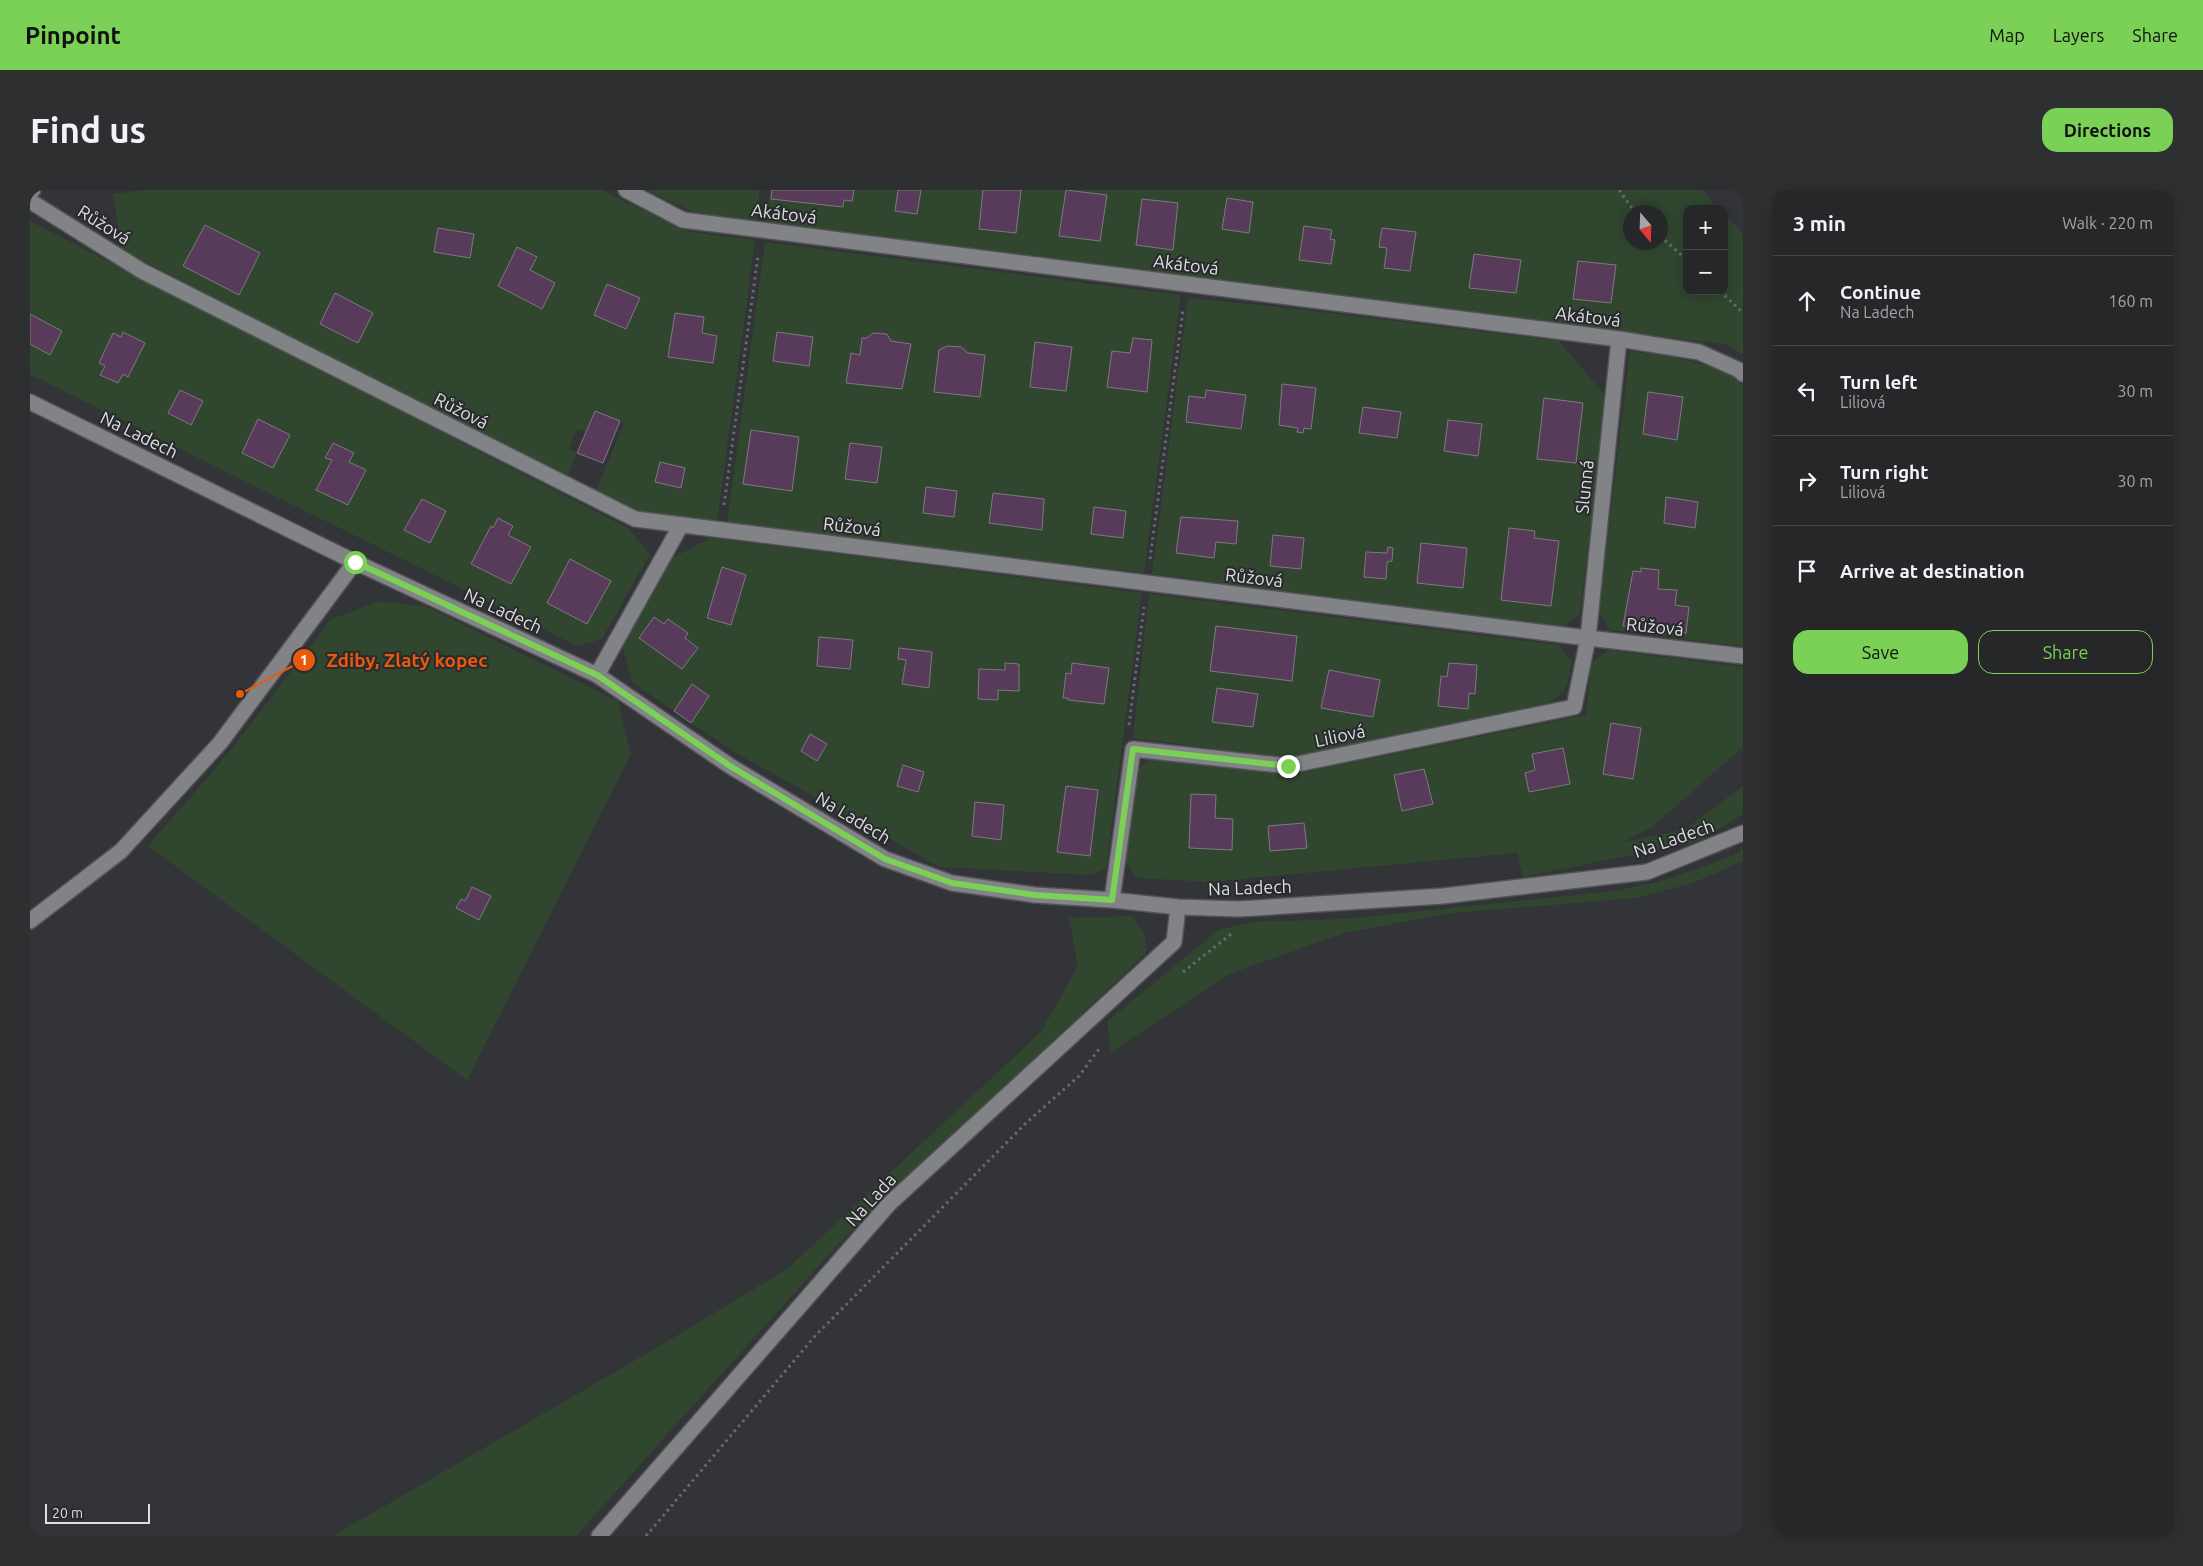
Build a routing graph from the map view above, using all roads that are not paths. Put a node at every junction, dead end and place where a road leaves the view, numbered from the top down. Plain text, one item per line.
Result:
1 (626, 190) edge
2 (30, 201) edge
3 (1619, 339) junction
4 (1743, 374) edge
5 (30, 402) edge
6 (681, 525) junction
7 (355, 562) junction
8 (1588, 638) junction
9 (1743, 656) edge
10 (597, 675) junction
11 (1743, 833) edge
12 (1112, 900) junction
13 (1178, 907) junction
14 (30, 921) edge
15 (600, 1536) edge

1 - 3 street, Akátová
2 - 6 street, Růžová
3 - 4 street, Akátová
3 - 8 street, Slunná
5 - 7 street, Na Ladech
6 - 8 street, Růžová
6 - 10 street
7 - 10 street, Na Ladech
7 - 14 street
8 - 9 street, Růžová
8 - 12 street, Liliová
10 - 12 street, Na Ladech
11 - 13 street, Na Ladech
12 - 13 street, Na Ladech
13 - 15 street, Na Lada

